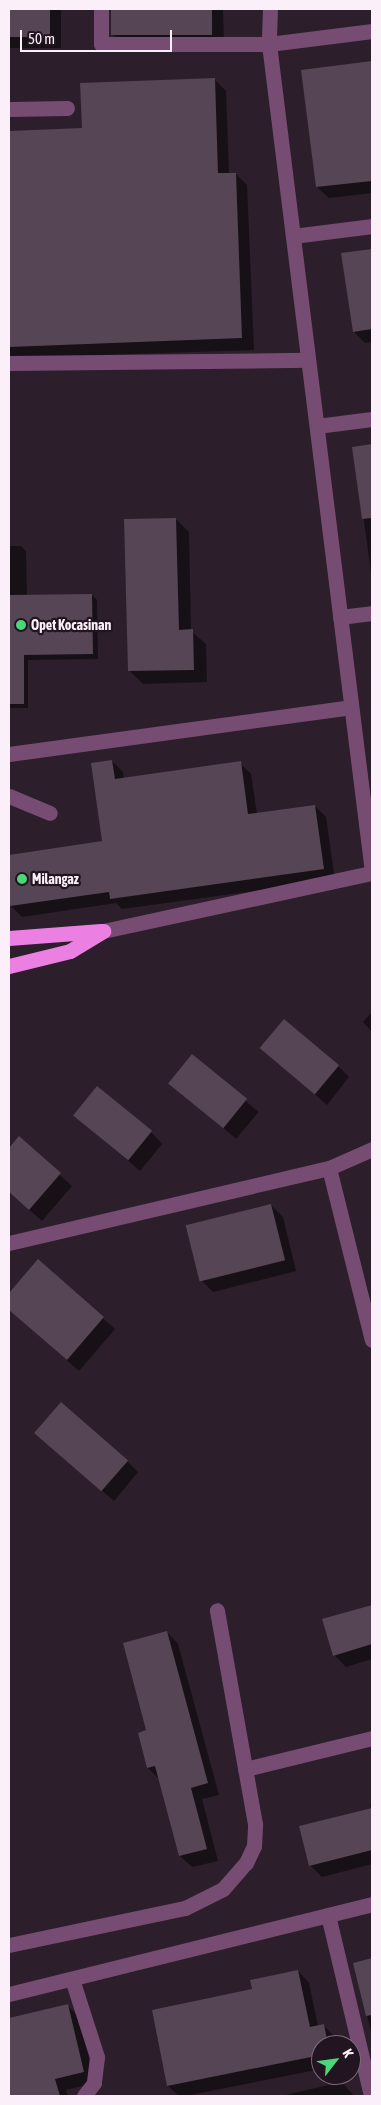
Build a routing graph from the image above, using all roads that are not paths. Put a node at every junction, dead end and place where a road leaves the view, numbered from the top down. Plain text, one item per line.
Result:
1 (101, 9) edge
2 (270, 9) edge
3 (372, 31) edge
4 (269, 44) junction
5 (67, 108) dead end
6 (9, 109) edge
7 (372, 226) edge
8 (293, 236) junction
9 (308, 360) junction
10 (9, 363) edge
11 (372, 420) edge
12 (317, 426) junction
13 (372, 613) edge
14 (340, 617) junction
15 (343, 708) dead end
16 (9, 754) edge
17 (9, 796) edge
18 (50, 813) dead end
19 (372, 873) edge
20 (103, 931) junction
21 (9, 938) edge
22 (9, 966) edge
23 (372, 1149) edge
24 (329, 1168) junction
25 (9, 1243) edge
26 (372, 1340) edge
27 (217, 1610) dead end
28 (372, 1738) edge
29 (245, 1769) junction
30 (372, 1904) edge
31 (328, 1915) junction
32 (9, 1945) edge
33 (72, 1979) junction
34 (9, 1994) edge
35 (84, 2096) edge
36 (371, 2096) edge

1 - 4 street
2 - 4 street
3 - 4 street
4 - 8 street
5 - 6 street
7 - 8 street
8 - 9 street
9 - 10 street
9 - 12 street
11 - 12 street
12 - 14 street
13 - 14 street
14 - 19 street
15 - 16 street
17 - 18 street
19 - 20 street
20 - 21 highway
20 - 22 highway
23 - 24 street
24 - 25 street
24 - 26 street
27 - 29 street
28 - 29 street
29 - 32 street
30 - 31 street
31 - 33 street
31 - 36 street
33 - 34 street
33 - 35 street

